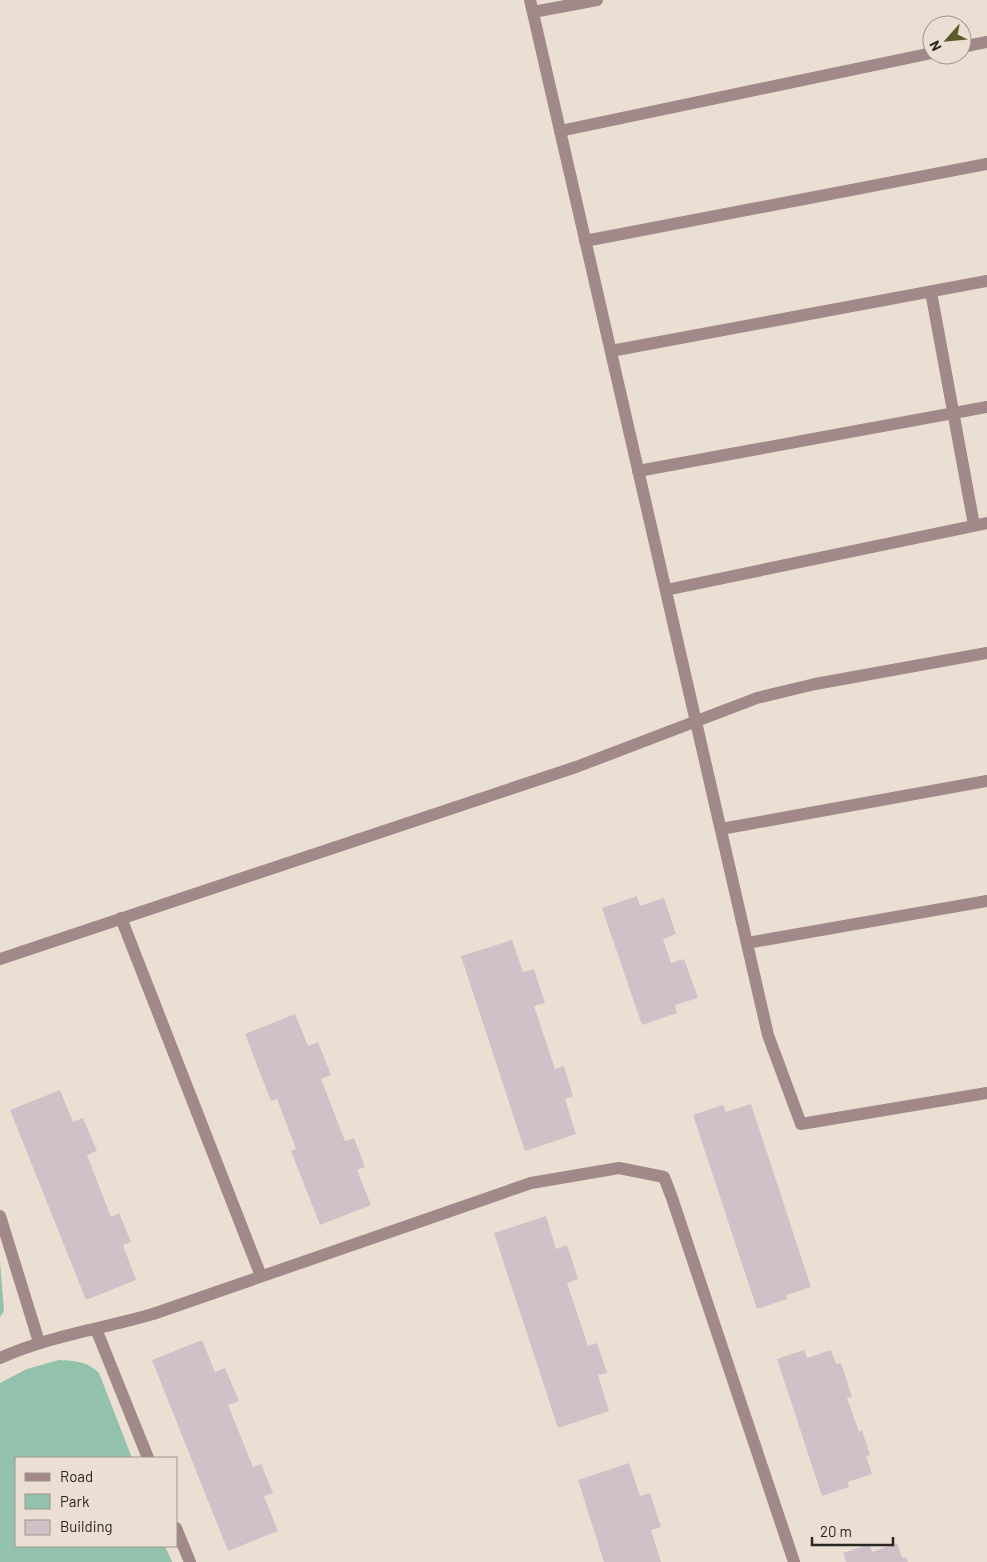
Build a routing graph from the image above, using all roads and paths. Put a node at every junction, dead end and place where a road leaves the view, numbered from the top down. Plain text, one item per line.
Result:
1 (597, 0) edge
2 (532, 6) edge
3 (987, 42) edge
4 (972, 45) edge
5 (922, 55) edge
6 (560, 130) junction
7 (987, 164) edge
8 (585, 240) junction
9 (987, 281) edge
10 (931, 292) junction
11 (611, 351) junction
12 (987, 407) edge
13 (953, 413) junction
14 (638, 470) junction
15 (987, 523) edge
16 (974, 525) junction
17 (666, 590) junction
18 (987, 653) edge
19 (696, 721) junction
20 (987, 781) edge
21 (721, 828) junction
22 (987, 901) edge
23 (121, 918) junction
24 (747, 943) junction
25 (0, 959) edge
26 (987, 1093) edge
27 (0, 1216) edge
28 (261, 1276) junction
29 (96, 1329) junction
30 (40, 1342) junction
31 (0, 1358) edge
32 (148, 1457) edge
33 (178, 1533) edge
34 (190, 1562) edge
35 (794, 1562) edge

1 - 2 street
2 - 6 street
3 - 4 street
5 - 6 street
6 - 8 street
7 - 8 street
8 - 11 street
9 - 10 street
10 - 11 street
10 - 13 street
11 - 14 street
12 - 13 street
13 - 14 street
13 - 16 street
14 - 17 street
15 - 16 street
16 - 17 street
17 - 19 street
18 - 19 street
19 - 21 street
19 - 23 street
20 - 21 street
21 - 24 street
22 - 24 street
23 - 25 street
23 - 28 street
24 - 26 street
27 - 30 street
28 - 29 street
28 - 35 street
29 - 30 street
29 - 32 street
30 - 31 street
33 - 34 street

